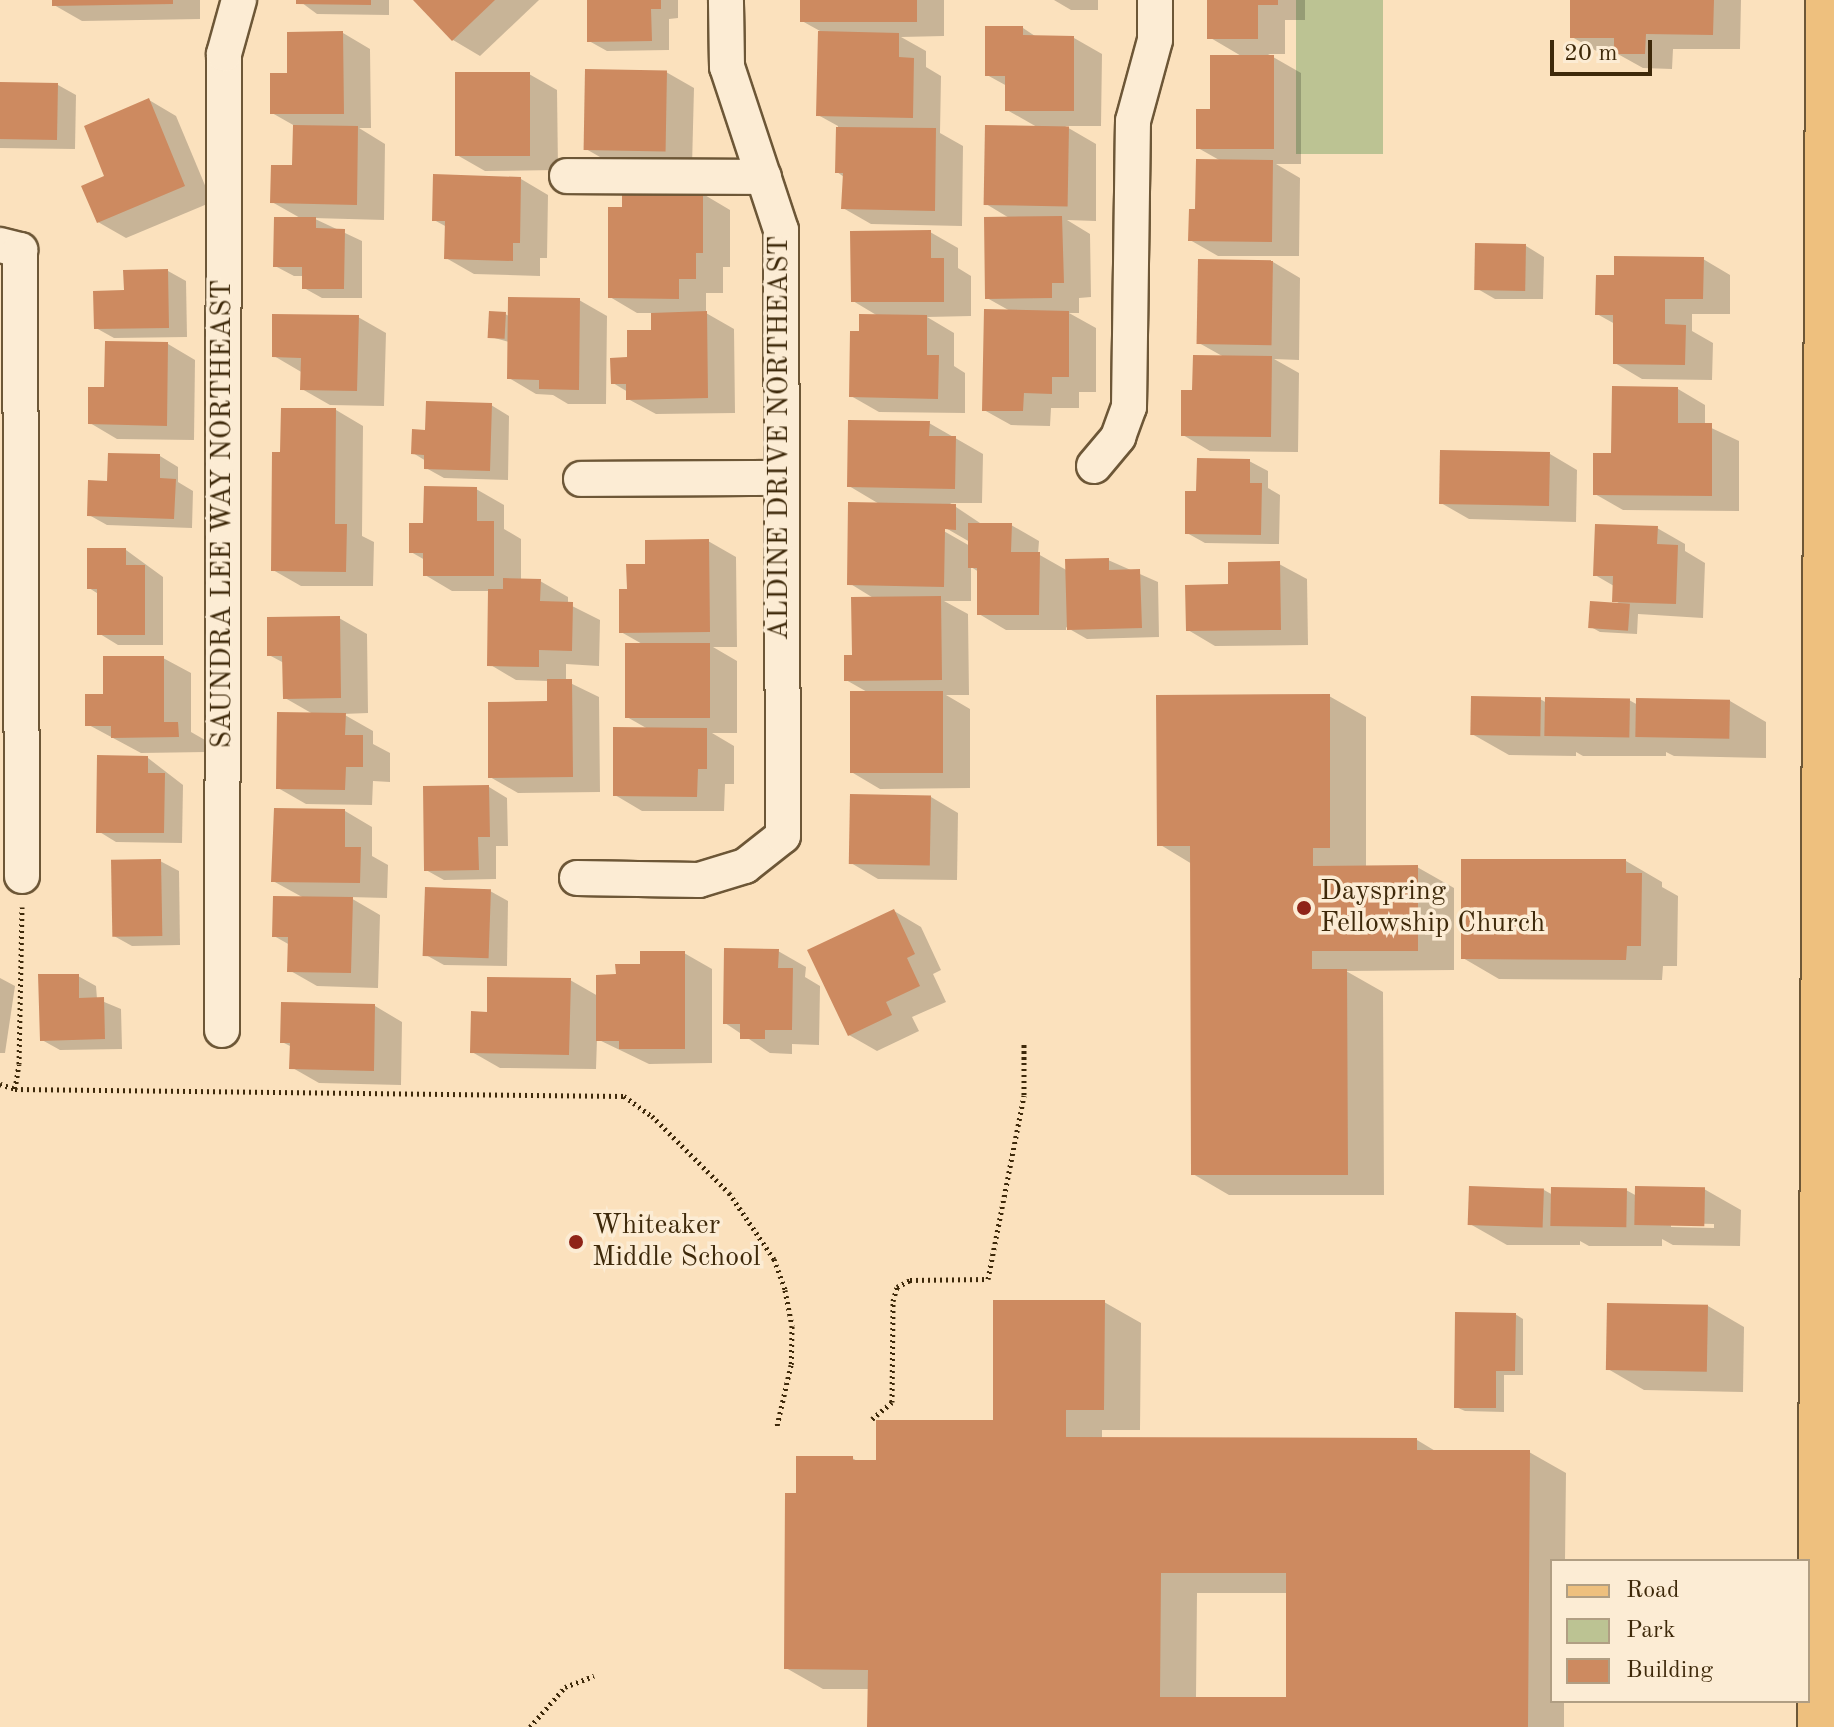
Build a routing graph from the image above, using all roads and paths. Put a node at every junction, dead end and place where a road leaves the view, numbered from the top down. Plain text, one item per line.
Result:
1 (239, 0) edge
2 (726, 0) edge
3 (1155, 0) edge
4 (1828, 0) edge
5 (567, 176) dead end
6 (764, 177) junction
7 (0, 245) edge
8 (1094, 466) dead end
9 (781, 478) junction
10 (581, 479) dead end
11 (22, 876) joint
12 (577, 878) dead end
13 (1828, 897) edge
14 (222, 1030) dead end
15 (1024, 1044) dead end
16 (0, 1084) edge
17 (15, 1089) junction
18 (872, 1419) dead end
19 (777, 1426) dead end
20 (594, 1676) dead end
21 (530, 1727) edge
22 (1820, 1727) edge

1 - 14 street, SAUNDRA LEE WAY NORTHEAST
2 - 6 street, ALDINE DRIVE NORTHEAST
3 - 8 street
4 - 13 main road
5 - 6 street
6 - 9 street, ALDINE DRIVE NORTHEAST
7 - 11 street
9 - 10 street
9 - 12 street, ALDINE DRIVE NORTHEAST
11 - 17 path
13 - 22 main road
15 - 18 path
16 - 17 path
17 - 19 path
20 - 21 path

